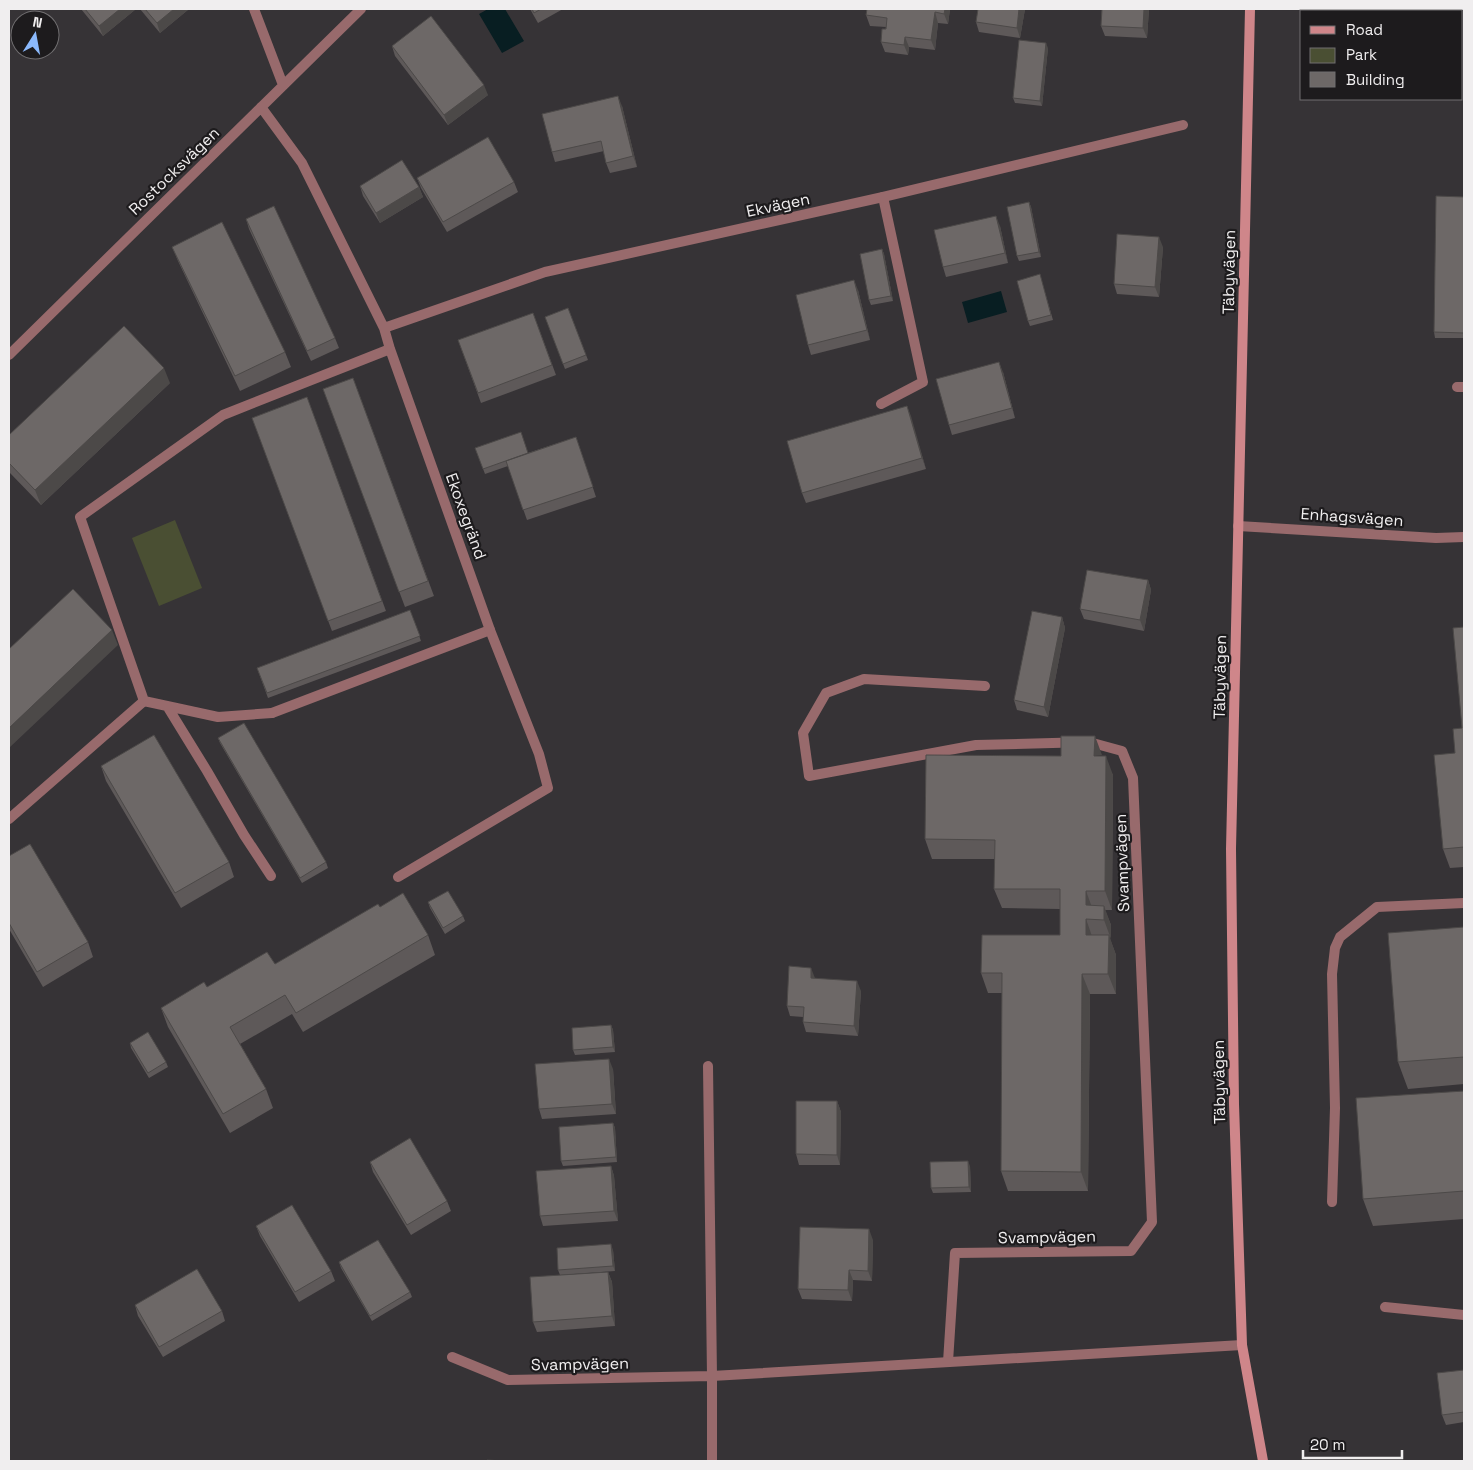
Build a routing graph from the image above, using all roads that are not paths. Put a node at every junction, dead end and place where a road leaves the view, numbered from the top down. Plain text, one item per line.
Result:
1 (254, 9) edge
2 (361, 9) edge
3 (1250, 9) edge
4 (283, 85) junction
5 (261, 107) junction
6 (1183, 125) dead end
7 (883, 197) junction
8 (384, 328) junction
9 (390, 349) junction
10 (9, 355) edge
11 (881, 404) dead end
12 (1238, 526) junction
13 (1464, 537) edge
14 (490, 630) junction
15 (986, 686) dead end
16 (144, 701) junction
17 (167, 706) junction
18 (9, 819) edge
19 (271, 876) dead end
20 (398, 877) dead end
21 (1464, 903) edge
22 (708, 1066) dead end
23 (1332, 1202) dead end
24 (1384, 1307) dead end
25 (1464, 1315) edge
26 (1242, 1345) junction
27 (452, 1358) dead end
28 (948, 1362) junction
29 (712, 1376) junction
30 (712, 1461) edge
31 (1263, 1461) edge

1 - 4 street
2 - 4 street, Rostocksvägen
3 - 12 main road, Täbyvägen
4 - 5 street, Rostocksvägen
5 - 8 street, Ekoxegränd
5 - 10 street, Rostocksvägen
6 - 7 street, Ekvägen
7 - 8 street, Ekvägen
7 - 11 street
8 - 9 street, Ekoxegränd
9 - 14 street, Ekoxegränd
9 - 16 street
12 - 13 street, Enhagsvägen
12 - 26 main road, Täbyvägen
14 - 17 street
14 - 20 street, Ekoxegränd
15 - 28 street, Svampvägen
16 - 17 street
16 - 18 street
17 - 19 street
21 - 23 street
22 - 29 street
24 - 25 street
26 - 28 street, Svampvägen
26 - 31 main road, Täbyvägen
27 - 29 street, Svampvägen
28 - 29 street, Svampvägen
29 - 30 street

